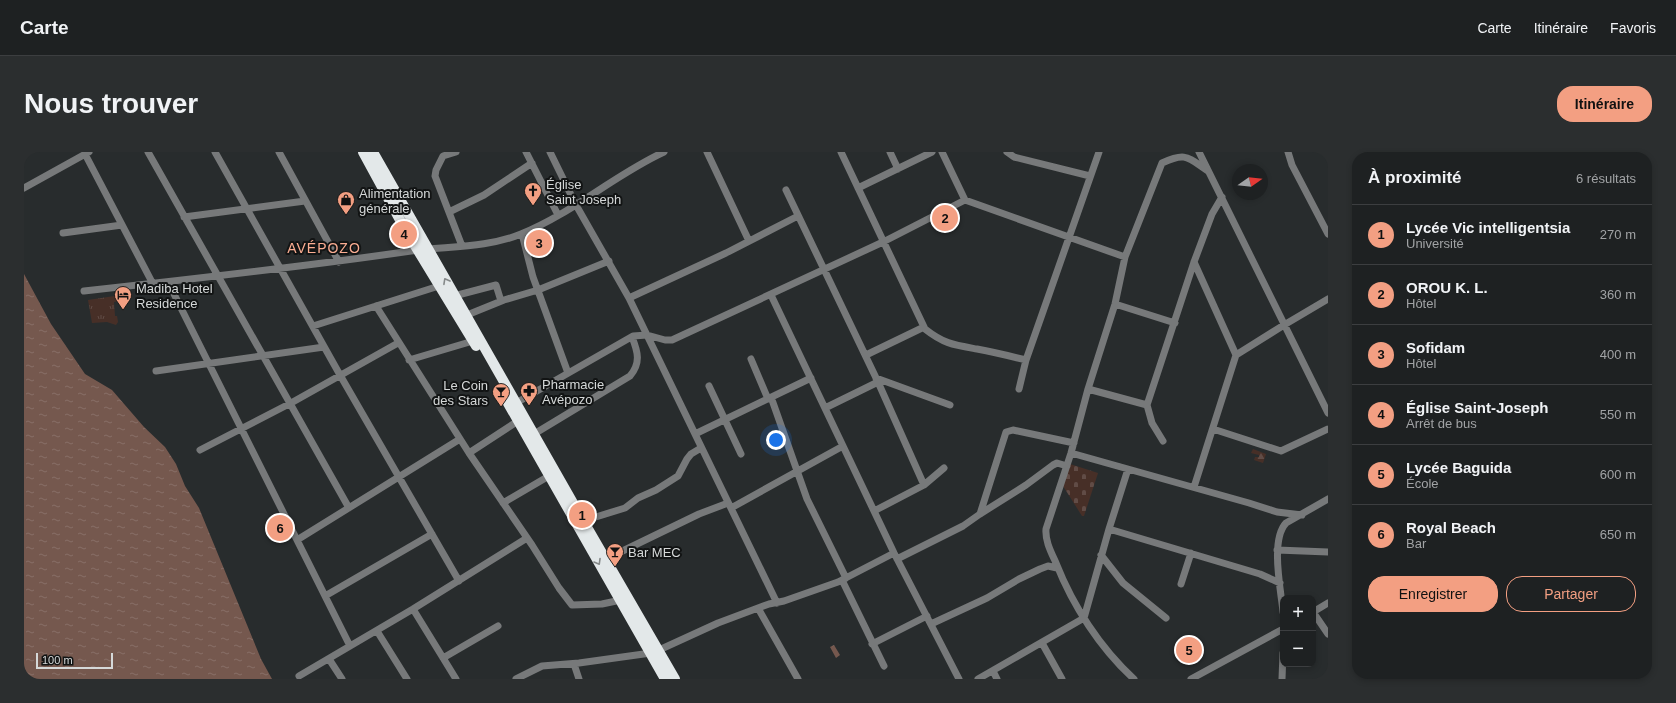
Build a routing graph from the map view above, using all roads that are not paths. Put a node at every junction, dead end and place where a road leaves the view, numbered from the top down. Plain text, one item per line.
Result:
1 (148, 152) edge
2 (215, 152) edge
3 (279, 152) edge
4 (363, 152) edge
5 (373, 152) edge
6 (456, 152) edge
7 (526, 152) edge
8 (550, 152) edge
9 (664, 152) edge
10 (707, 152) edge
11 (841, 152) edge
12 (890, 152) edge
13 (932, 152) edge
14 (942, 152) edge
15 (1008, 152) edge
16 (1099, 152) edge
17 (1200, 152) edge
18 (1288, 152) edge
19 (87, 153) edge
20 (532, 163) junction
21 (898, 169) junction
22 (1208, 171) junction
23 (1090, 176) junction
24 (24, 188) edge
25 (858, 188) junction
26 (786, 190) dead end
27 (1222, 197) junction
28 (965, 200) junction
29 (305, 201) junction
30 (576, 205) junction
31 (246, 208) junction
32 (449, 212) junction
33 (1328, 214) edge
34 (558, 215) junction
35 (798, 216) junction
36 (184, 217) junction
37 (1320, 218) junction
38 (122, 225) junction
39 (63, 233) dead end
40 (522, 234) junction
41 (1328, 234) edge
42 (1069, 236) junction
43 (749, 241) junction
44 (883, 242) junction
45 (462, 246) junction
46 (418, 250) junction
47 (429, 250) junction
48 (1125, 257) junction
49 (608, 261) junction
50 (339, 262) junction
51 (1194, 262) junction
52 (281, 268) junction
53 (824, 270) junction
54 (218, 276) junction
55 (168, 282) junction
56 (153, 284) junction
57 (439, 286) junction
58 (538, 290) junction
59 (84, 292) dead end
60 (771, 295) junction
61 (454, 296) junction
62 (629, 298) junction
63 (1328, 299) edge
64 (501, 301) junction
65 (1115, 304) junction
66 (376, 306) junction
67 (467, 315) junction
68 (1175, 323) junction
69 (1284, 325) junction
70 (313, 326) junction
71 (924, 327) junction
72 (647, 335) junction
73 (632, 337) junction
74 (473, 341) junction
75 (398, 342) junction
76 (324, 347) junction
77 (866, 355) junction
78 (1236, 355) junction
79 (263, 356) junction
80 (751, 359) dead end
81 (409, 360) junction
82 (1026, 360) junction
83 (209, 364) junction
84 (156, 371) dead end
85 (568, 373) junction
86 (340, 375) junction
87 (811, 378) junction
88 (877, 380) junction
89 (709, 386) dead end
90 (1019, 388) dead end
91 (1088, 389) junction
92 (769, 398) junction
93 (291, 403) junction
94 (516, 403) junction
95 (950, 405) dead end
96 (1148, 405) junction
97 (825, 408) junction
98 (1328, 413) edge
99 (724, 420) junction
100 (518, 421) junction
101 (241, 429) junction
102 (1213, 429) junction
103 (1328, 429) edge
104 (534, 434) junction
105 (695, 434) junction
106 (460, 439) junction
107 (1163, 441) dead end
108 (1074, 443) junction
109 (843, 446) junction
110 (701, 448) junction
111 (200, 450) dead end
112 (469, 453) junction
113 (1071, 453) junction
114 (741, 454) dead end
115 (1066, 466) junction
116 (944, 468) dead end
117 (1128, 469) junction
118 (797, 472) junction
119 (549, 476) junction
120 (399, 477) junction
121 (924, 485) junction
122 (1194, 487) junction
123 (1328, 498) edge
124 (503, 504) junction
125 (730, 505) junction
126 (349, 508) junction
127 (874, 511) junction
128 (980, 514) junction
129 (1302, 515) junction
130 (583, 521) junction
131 (1109, 529) junction
132 (432, 534) junction
133 (527, 538) junction
134 (296, 540) junction
135 (1277, 550) junction
136 (1328, 552) edge
137 (1190, 553) junction
138 (1101, 555) junction
139 (895, 556) junction
140 (606, 559) junction
141 (1057, 568) junction
142 (844, 579) junction
143 (459, 581) junction
144 (1280, 583) junction
145 (1181, 584) dead end
146 (1281, 595) edge
147 (324, 596) junction
148 (621, 600) junction
149 (777, 603) junction
150 (1328, 603) edge
151 (758, 608) junction
152 (414, 609) junction
153 (1316, 610) edge
154 (927, 616) junction
155 (1316, 616) edge
156 (1084, 618) junction
157 (1166, 618) dead end
158 (931, 624) junction
159 (498, 626) dead end
160 (377, 630) junction
161 (1280, 631) edge
162 (1328, 634) edge
163 (1042, 643) junction
164 (872, 644) junction
165 (350, 646) junction
166 (655, 652) junction
167 (443, 658) junction
168 (329, 659) junction
169 (574, 664) junction
170 (884, 666) dead end
171 (1282, 667) edge
172 (993, 671) junction
173 (299, 676) dead end
174 (528, 676) edge
175 (342, 679) edge
176 (407, 679) edge
177 (456, 679) edge
178 (516, 679) edge
179 (579, 679) edge
180 (665, 679) edge
181 (675, 679) edge
182 (798, 679) edge
183 (959, 679) edge
184 (978, 679) edge
185 (997, 679) edge
186 (1062, 679) edge
187 (1134, 679) edge
188 (1191, 679) edge
189 (1282, 679) edge

1 - 36 street
2 - 31 street
3 - 29 street
4 - 46 highway
5 - 47 highway
6 - 32 street
7 - 20 street
8 - 30 street
9 - 30 street
10 - 43 street
11 - 25 street
12 - 21 street
13 - 21 street
14 - 28 street
15 - 23 street
16 - 23 street
17 - 22 street
18 - 37 street
19 - 24 street
19 - 38 street
20 - 32 street
20 - 34 street
21 - 25 street
22 - 27 street
22 - 48 street
23 - 42 street
25 - 44 street
26 - 35 street
27 - 51 street
27 - 69 street
28 - 42 street
28 - 44 street
29 - 31 street
29 - 50 street
30 - 34 street
30 - 49 street
31 - 36 street
31 - 52 street
32 - 45 street
33 - 37 street
34 - 40 street
35 - 43 street
35 - 53 street
36 - 54 street
37 - 41 street
38 - 39 street
38 - 56 street
40 - 45 street
40 - 58 street
42 - 48 street
42 - 82 street
43 - 62 street
44 - 53 street
44 - 71 street
45 - 47 street
46 - 47 street
46 - 50 street
46 - 57 highway
61 -> 47 highway
48 - 65 street
49 - 58 street
49 - 62 street
50 - 52 street
51 - 68 street
51 - 78 street
52 - 54 street
52 - 70 street
53 - 60 street
53 - 77 street
54 - 55 street
54 - 79 street
55 - 56 street
55 - 83 street
56 - 59 street
57 - 66 street
57 - 74 highway
58 - 64 street
58 - 85 street
60 - 72 street
60 - 87 street
61 - 64 street
61 - 67 highway
62 - 72 street
63 - 69 street
64 - 67 street
65 - 68 street
65 - 91 street
66 - 70 street
66 - 75 street
67 - 94 highway
68 - 96 street
69 - 78 street
69 - 98 street
70 - 76 street
71 - 77 street
71 - 82 street
72 - 73 street
72 - 105 street
73 - 85 street
73 - 104 street
74 - 81 street
74 - 100 highway
75 - 81 street
75 - 86 street
76 - 79 street
76 - 86 street
77 - 88 street
78 - 102 street
79 - 83 street
79 - 93 street
80 - 92 street
81 - 106 street
82 - 90 street
83 - 84 street
83 - 101 street
85 - 94 street
86 - 93 street
86 - 120 street
87 - 92 street
87 - 97 street
88 - 95 street
88 - 97 street
88 - 121 street
89 - 99 street
91 - 96 street
91 - 108 street
92 - 99 street
92 - 118 street
93 - 101 street
93 - 126 street
94 - 104 highway
96 - 107 street
97 - 109 street
99 - 105 street
99 - 114 street
100 - 112 street
100 - 119 highway
101 - 111 street
101 - 134 street
102 - 103 street
102 - 122 street
104 - 130 highway
105 - 110 street
106 - 112 street
106 - 120 street
108 - 113 street
108 - 128 street
109 - 118 street
109 - 127 street
110 - 125 street
110 - 130 street
112 - 124 street
113 - 115 street
113 - 117 street
115 - 128 street
115 - 141 street
116 - 121 street
117 - 122 street
117 - 131 street
118 - 125 street
118 - 142 street
119 - 124 street
119 -> 148 highway
120 - 126 street
120 - 132 street
121 - 127 street
122 - 129 street
123 - 129 street
124 - 133 street
125 - 140 street
125 - 149 street
126 - 134 street
127 - 139 street
128 - 139 street
129 - 135 street
130 - 140 highway
131 - 137 street
131 - 138 street
132 - 143 street
132 - 147 street
133 - 143 street
133 - 148 street
134 - 147 street
135 - 136 street
135 - 144 street
137 - 144 street
137 - 145 street
138 - 156 street
138 - 157 street
139 - 142 street
139 - 154 street
140 - 166 highway
141 - 156 street
141 - 158 street
142 - 149 street
142 - 164 street
143 - 152 street
144 - 146 street
147 - 165 street
148 - 166 highway
149 - 151 street
150 - 153 street
151 - 166 street
151 - 182 street
152 - 160 street
152 - 167 street
154 - 158 street
154 - 164 street
155 - 162 street
156 - 163 street
156 - 187 street
158 - 183 street
159 - 167 street
160 - 165 street
160 - 176 street
161 - 188 street
163 - 172 street
163 - 186 street
164 - 170 street
165 - 168 street
166 - 169 street
166 - 180 highway
166 - 181 highway
167 - 177 street
168 - 173 street
168 - 175 street
169 - 174 street
169 - 179 street
171 - 189 street
172 - 184 street
172 - 185 street
174 - 178 street

